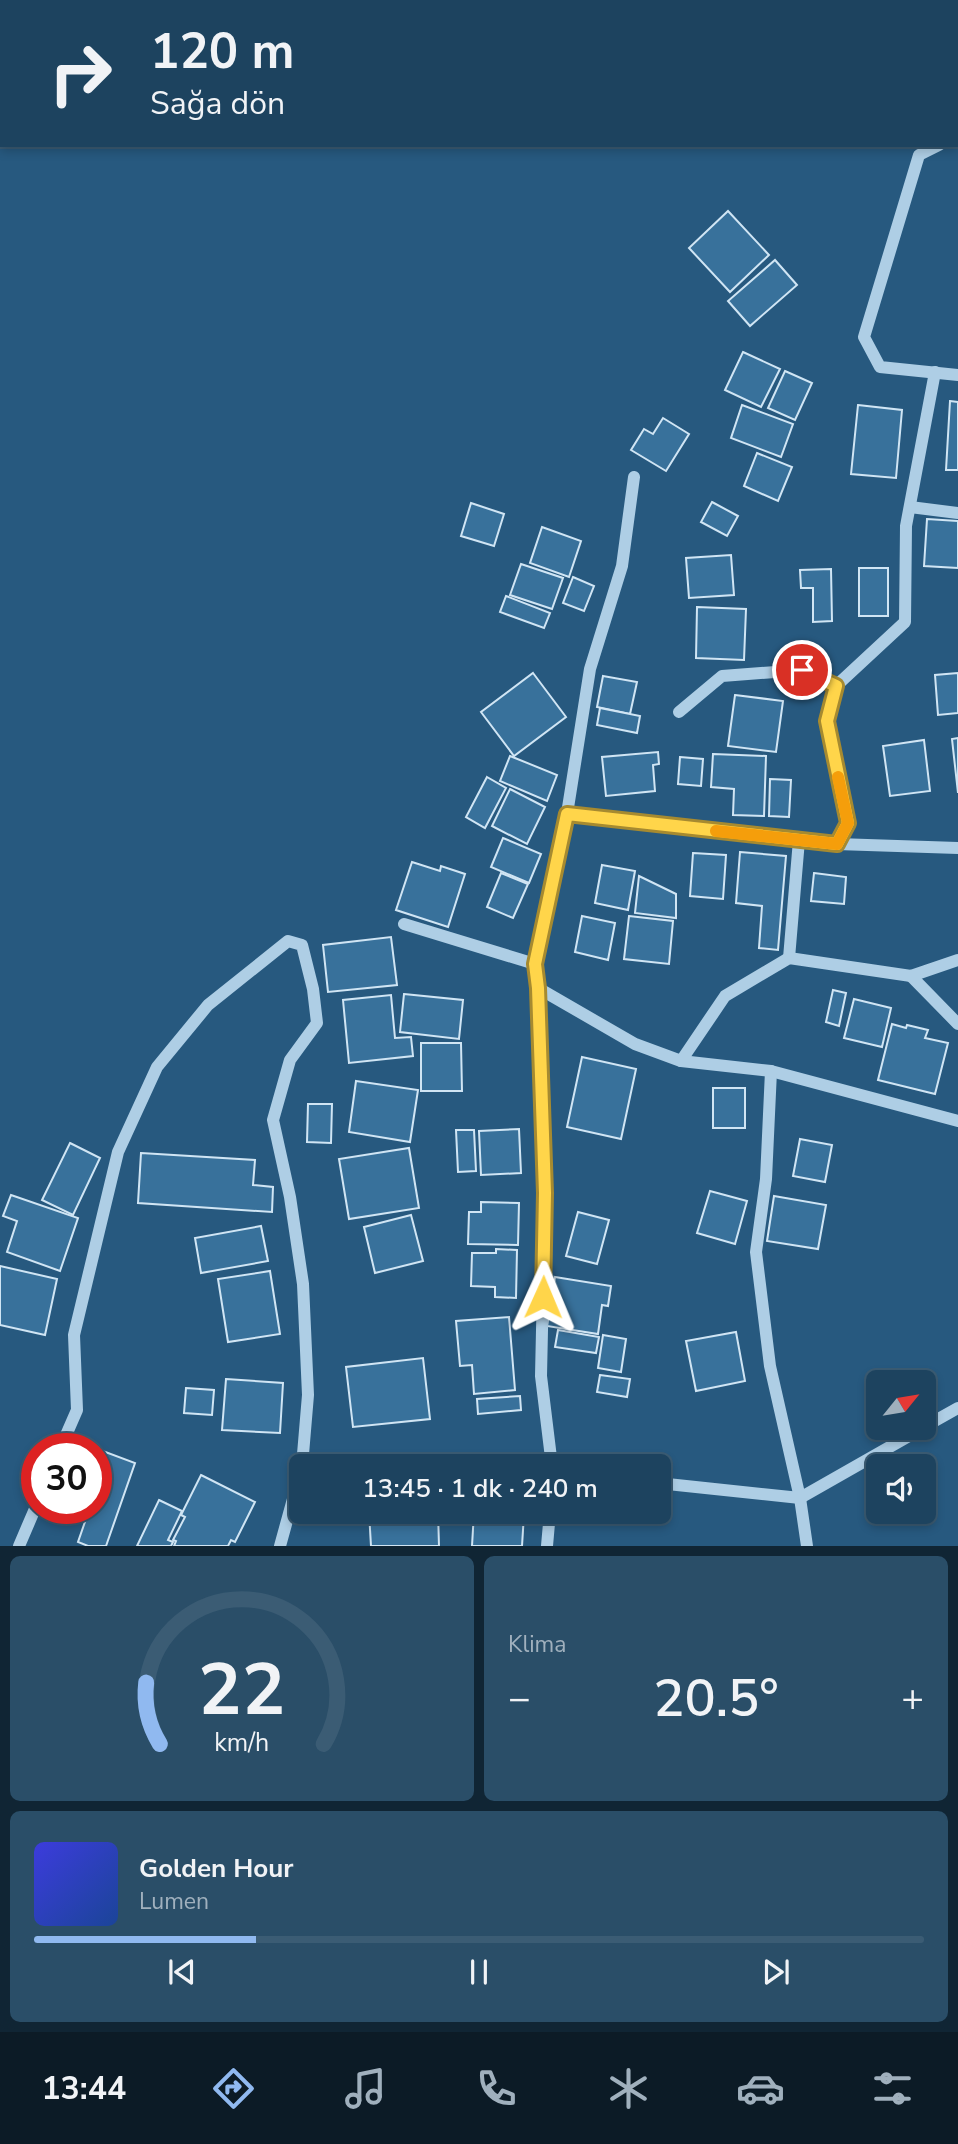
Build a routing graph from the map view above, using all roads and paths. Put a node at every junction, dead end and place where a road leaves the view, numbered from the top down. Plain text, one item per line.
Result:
1 (935, 147) edge
2 (935, 372) junction
3 (958, 375) edge
4 (634, 477) dead end
5 (909, 507) junction
6 (958, 513) edge
7 (836, 686) junction
8 (679, 712) dead end
9 (567, 814) junction
10 (799, 841) junction
11 (837, 844) junction
12 (958, 848) edge
13 (404, 924) dead end
14 (789, 958) junction
15 (958, 960) edge
16 (535, 964) junction
17 (911, 976) junction
18 (538, 988) junction
19 (958, 1024) edge
20 (681, 1061) junction
21 (771, 1071) junction
22 (958, 1121) edge
23 (958, 1408) edge
24 (936, 1421) edge
25 (67, 1433) edge
26 (903, 1440) edge
27 (302, 1454) edge
28 (551, 1454) edge
29 (671, 1484) edge
30 (800, 1498) junction
31 (289, 1512) edge
32 (28, 1524) edge
33 (549, 1524) edge
34 (19, 1545) edge
35 (280, 1545) edge
36 (547, 1545) edge
37 (807, 1545) edge

1 - 2 street
2 - 3 street
2 - 5 street
4 - 9 street
5 - 6 street
5 - 7 street
7 - 8 street
7 - 11 street
9 - 10 street
9 - 16 street
10 - 11 street
10 - 14 street
11 - 12 street
13 - 16 street
14 - 17 street
14 - 20 street
15 - 17 street
16 - 18 street
17 - 19 street
18 - 20 street
18 - 28 street
20 - 21 street
21 - 22 street
21 - 30 street
23 - 24 street
25 - 27 street
26 - 30 street
29 - 30 street
30 - 37 street
31 - 35 street
32 - 34 street
33 - 36 street

